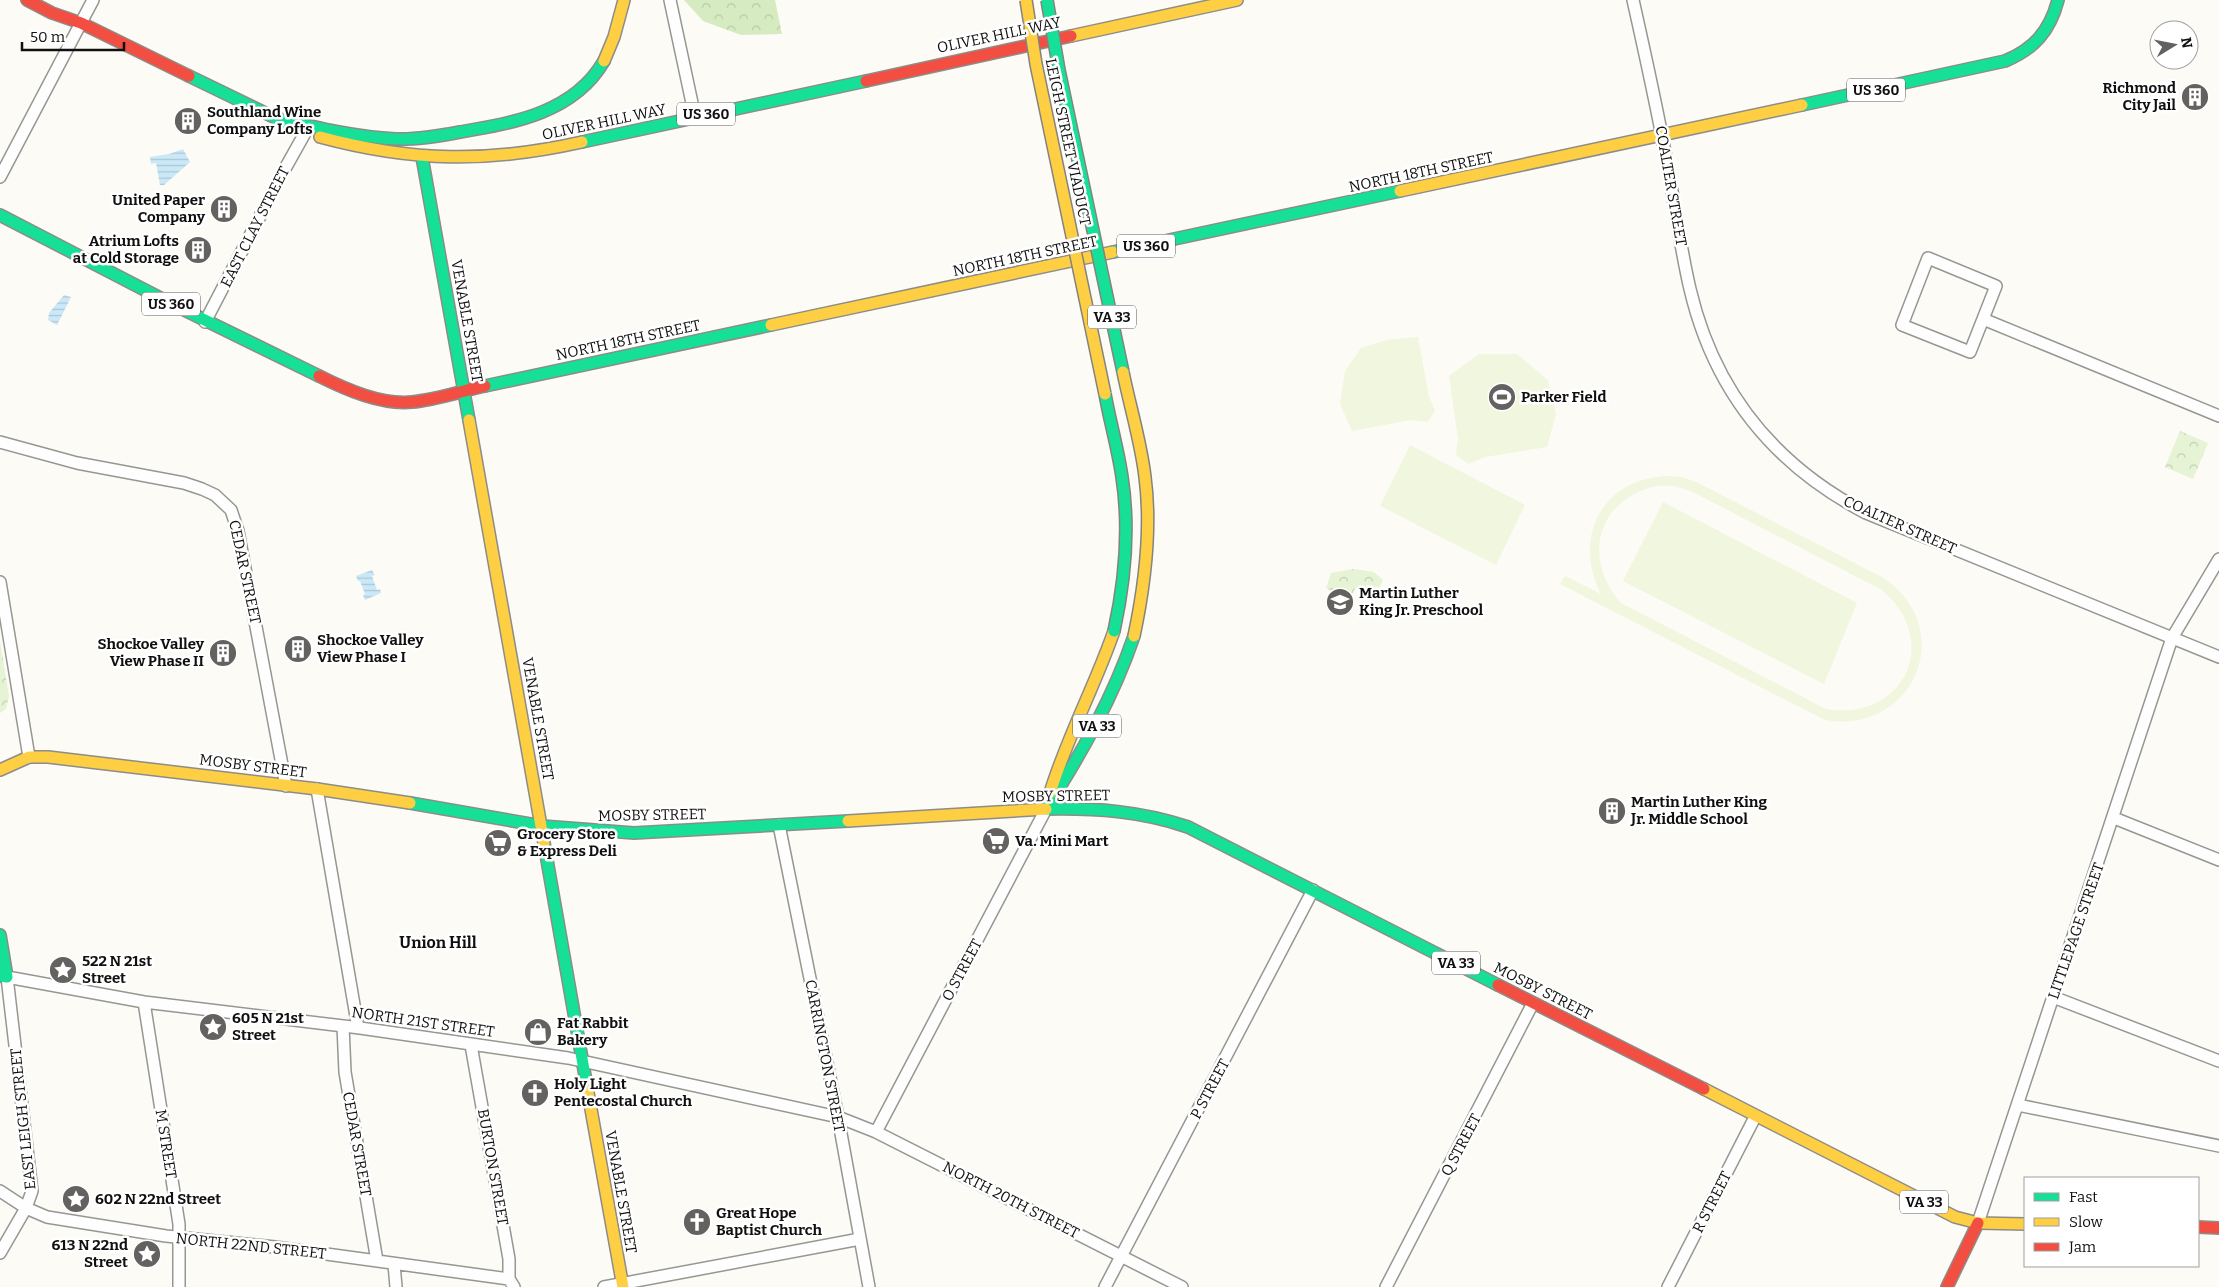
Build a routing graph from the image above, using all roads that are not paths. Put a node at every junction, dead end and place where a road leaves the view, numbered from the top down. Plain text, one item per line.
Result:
1 (27, 0) edge
2 (93, 0) edge
3 (624, 0) edge
4 (670, 0) edge
5 (1026, 0) edge
6 (1047, 0) edge
7 (1238, 0) edge
8 (1634, 0) edge
9 (2058, 0) edge
10 (81, 23) junction
11 (695, 117) junction
12 (280, 119) junction
13 (305, 133) junction
14 (1662, 136) junction
15 (422, 157) junction
16 (0, 177) edge
17 (0, 215) edge
18 (1983, 319) junction
19 (205, 322) junction
20 (465, 391) junction
21 (2219, 416) edge
22 (0, 442) edge
23 (2219, 559) edge
24 (0, 582) edge
25 (2172, 638) junction
26 (2219, 657) edge
27 (29, 757) junction
28 (0, 770) edge
29 (286, 786) junction
30 (317, 789) junction
31 (1046, 809) junction
32 (2114, 818) junction
33 (779, 825) junction
34 (542, 826) junction
35 (2219, 860) edge
36 (1313, 890) junction
37 (0, 935) edge
38 (4, 976) edge
39 (2053, 997) junction
40 (144, 1002) junction
41 (1533, 1003) junction
42 (343, 1026) junction
43 (358, 1028) junction
44 (471, 1044) junction
45 (582, 1061) junction
46 (2219, 1061) edge
47 (2018, 1105) junction
48 (838, 1117) junction
49 (1755, 1117) junction
50 (876, 1132) junction
51 (2219, 1146) edge
52 (0, 1191) edge
53 (26, 1208) junction
54 (1978, 1223) junction
55 (2024, 1224) edge
56 (2199, 1227) edge
57 (2219, 1228) edge
58 (179, 1238) junction
59 (860, 1240) junction
60 (0, 1253) edge
61 (1122, 1257) junction
62 (377, 1261) junction
63 (394, 1264) junction
64 (512, 1283) edge
65 (623, 1286) edge
66 (179, 1287) edge
67 (396, 1287) edge
68 (604, 1287) edge
69 (869, 1287) edge
70 (1105, 1287) edge
71 (1182, 1287) edge
72 (1386, 1287) edge
73 (1668, 1287) edge
74 (1947, 1287) edge

1 - 10 main road, OLIVER HILL WAY / US 360
2 - 10 street
3 - 12 main road
4 - 11 street
5 - 31 main road, LEIGH STREET VIADUCT / VA 33, bridge
6 - 31 main road, LEIGH STREET VIADUCT / VA 33, bridge
7 - 11 main road, OLIVER HILL WAY / US 360
8 - 14 street, COALTER STREET
9 - 14 main road, NORTH 18TH STREET / US 360
10 - 12 main road, OLIVER HILL WAY / US 360
10 - 16 street
11 - 15 main road, OLIVER HILL WAY / US 360
12 - 13 main road, OLIVER HILL WAY / US 360
13 - 15 main road, OLIVER HILL WAY / US 360
13 - 19 street, EAST CLAY STREET
14 - 20 main road, NORTH 18TH STREET / US 360
14 - 25 street, COALTER STREET
15 - 20 main road, VENABLE STREET
17 - 19 main road, NORTH 18TH STREET / US 360
18 - 18 street
18 - 21 street
19 - 20 main road, NORTH 18TH STREET / US 360
20 - 34 main road, VENABLE STREET
22 - 29 street, CEDAR STREET
23 - 25 street
24 - 27 street
25 - 26 street, COALTER STREET
25 - 32 street, LITTLEPAGE STREET
27 - 28 main road, MOSBY STREET
27 - 29 main road, MOSBY STREET
29 - 30 main road, MOSBY STREET
30 - 34 main road, MOSBY STREET
30 - 43 street
31 - 33 main road, MOSBY STREET
31 - 36 main road, MOSBY STREET / VA 33
31 - 50 street, O STREET
32 - 35 street
32 - 39 street, LITTLEPAGE STREET
33 - 34 main road, MOSBY STREET
33 - 48 street, CARRINGTON STREET
34 - 45 main road, VENABLE STREET
36 - 41 main road, MOSBY STREET / VA 33
36 - 61 street, P STREET
37 - 38 main road
38 - 40 street, NORTH 21ST STREET
38 - 53 street, EAST LEIGH STREET
39 - 46 street
39 - 47 street, LITTLEPAGE STREET
40 - 42 street, NORTH 21ST STREET
40 - 58 street, M STREET
41 - 49 main road, MOSBY STREET / VA 33
41 - 72 street, Q STREET
42 - 43 street, NORTH 21ST STREET
42 - 62 street, CEDAR STREET
43 - 44 street, NORTH 21ST STREET
44 - 45 street, NORTH 21ST STREET
44 - 64 street, BURTON STREET
45 - 48 street, NORTH 21ST STREET
45 - 65 main road, VENABLE STREET
47 - 51 street
47 - 54 street, LITTLEPAGE STREET
48 - 50 street, NORTH 20TH STREET
48 - 59 street, CARRINGTON STREET
49 - 54 main road, MOSBY STREET / VA 33
49 - 73 street, R STREET
50 - 61 street, NORTH 20TH STREET
52 - 53 street, NORTH 22ND STREET
53 - 58 street, NORTH 22ND STREET
53 - 60 street, EAST LEIGH STREET
54 - 55 main road, MOSBY STREET
54 - 74 main road
56 - 57 main road
58 - 62 street, NORTH 22ND STREET
58 - 66 street, M STREET
59 - 65 street
59 - 69 street, CARRINGTON STREET
61 - 70 street, P STREET
61 - 71 street, NORTH 20TH STREET
62 - 63 street, NORTH 22ND STREET
63 - 64 street, NORTH 22ND STREET
63 - 67 street
65 - 68 street

